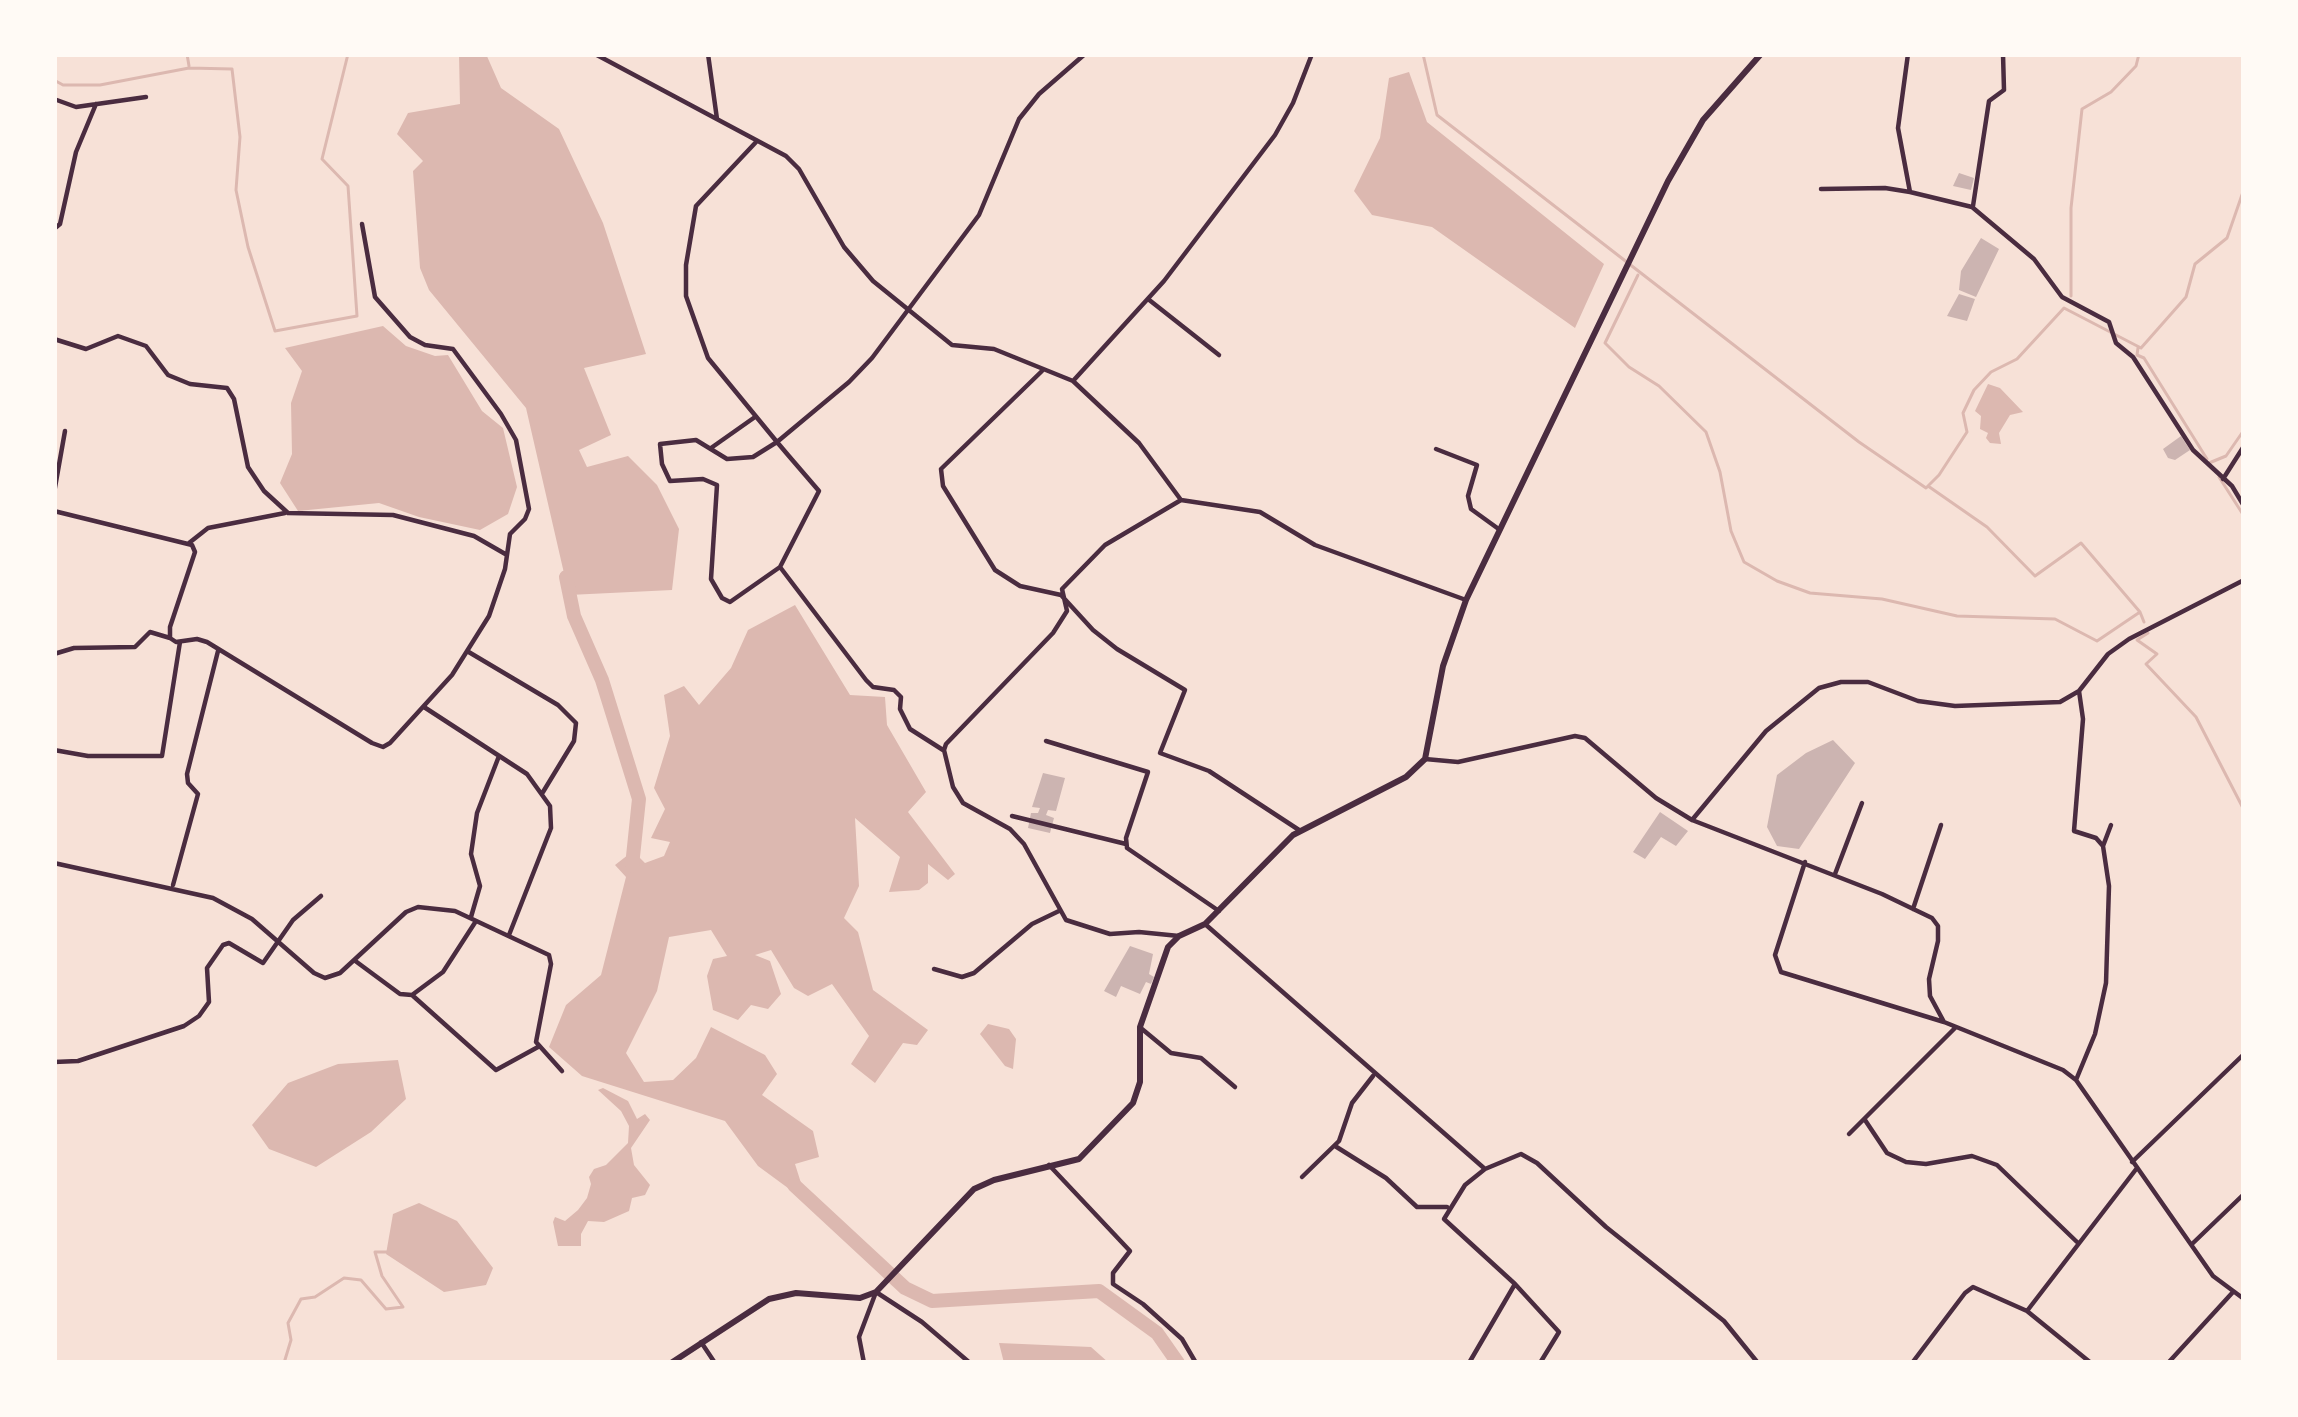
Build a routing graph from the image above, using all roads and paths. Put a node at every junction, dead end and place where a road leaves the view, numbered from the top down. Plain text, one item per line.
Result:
1 (595, 54) edge
2 (708, 54) edge
3 (1085, 54) edge
4 (1312, 54) edge
5 (1761, 54) edge
6 (1908, 54) edge
7 (2003, 54) edge
8 (146, 98) dead end
9 (54, 99) edge
10 (96, 104) junction
11 (716, 119) junction
12 (757, 141) junction
13 (1821, 189) dead end
14 (1910, 191) junction
15 (1972, 207) junction
16 (362, 224) dead end
17 (54, 230) edge
18 (1148, 298) junction
19 (906, 308) junction
20 (54, 339) edge
21 (1219, 355) dead end
22 (1042, 370) junction
23 (1073, 381) junction
24 (756, 416) junction
25 (65, 431) dead end
26 (777, 442) junction
27 (2244, 446) edge
28 (711, 448) junction
29 (1436, 449) dead end
30 (2222, 478) junction
31 (54, 493) edge
32 (1180, 500) junction
33 (2244, 506) edge
34 (54, 511) edge
35 (288, 513) junction
36 (1500, 530) junction
37 (189, 543) junction
38 (507, 555) junction
39 (780, 567) junction
40 (2244, 580) edge
41 (1061, 595) junction
42 (1466, 600) junction
43 (170, 638) junction
44 (180, 642) junction
45 (218, 650) junction
46 (467, 651) junction
47 (54, 654) edge
48 (2079, 691) junction
49 (424, 707) junction
50 (1046, 741) dead end
51 (54, 750) edge
52 (944, 750) junction
53 (499, 756) junction
54 (1425, 759) junction
55 (543, 792) junction
56 (1862, 803) dead end
57 (1012, 816) dead end
58 (1692, 820) junction
59 (1941, 825) dead end
60 (2111, 825) dead end
61 (1301, 831) junction
62 (1126, 844) junction
63 (2103, 846) junction
64 (1805, 862) junction
65 (54, 863) edge
66 (1835, 874) junction
67 (173, 888) junction
68 (321, 896) dead end
69 (1913, 910) junction
70 (1059, 911) junction
71 (1220, 911) junction
72 (473, 919) junction
73 (1205, 924) junction
74 (509, 935) junction
75 (1179, 936) junction
76 (278, 940) junction
77 (354, 960) junction
78 (934, 969) dead end
79 (412, 994) junction
80 (1944, 1022) junction
81 (1140, 1028) junction
82 (1955, 1028) junction
83 (538, 1047) junction
84 (2244, 1054) edge
85 (54, 1062) edge
86 (562, 1072) dead end
87 (1374, 1074) junction
88 (2076, 1081) junction
89 (1235, 1087) dead end
90 (1864, 1120) junction
91 (1849, 1134) dead end
92 (1335, 1146) junction
93 (1048, 1164) junction
94 (2134, 1165) junction
95 (1484, 1169) junction
96 (1302, 1177) dead end
97 (2244, 1194) edge
98 (1448, 1208) junction
99 (2077, 1242) junction
100 (2192, 1244) junction
101 (1515, 1284) junction
102 (879, 1290) junction
103 (2234, 1291) junction
104 (2244, 1299) edge
105 (2027, 1311) junction
106 (701, 1342) junction
107 (671, 1363) edge
108 (715, 1363) edge
109 (864, 1363) edge
110 (970, 1363) edge
111 (1196, 1363) edge
112 (1469, 1363) edge
113 (1540, 1363) edge
114 (1758, 1363) edge
115 (1912, 1363) edge
116 (2091, 1363) edge
117 (2168, 1363) edge

1 - 11 street
2 - 11 street
3 - 19 street
4 - 18 street
5 - 36 street
6 - 14 street
7 - 15 street
8 - 10 street
9 - 10 street
10 - 17 street
11 - 12 street
12 - 19 street
12 - 24 street
13 - 14 street
14 - 15 street
15 - 30 street
16 - 38 street
18 - 21 street
18 - 23 street
19 - 22 street
19 - 26 street
20 - 35 street
22 - 23 street
22 - 41 street
23 - 32 street
24 - 26 street
24 - 28 street
25 - 31 street
26 - 28 street
26 - 39 street
27 - 30 street
28 - 39 street
29 - 36 street
30 - 33 street
32 - 41 street
32 - 42 street
34 - 37 street
35 - 37 street
35 - 38 street
36 - 42 street
37 - 43 street
38 - 46 street
39 - 52 street
40 - 48 street
41 - 52 street
41 - 61 street
42 - 54 street
43 - 44 street
43 - 47 street
44 - 45 street
44 - 51 street
45 - 49 street
45 - 67 street
46 - 49 street
46 - 55 street
48 - 58 street
48 - 63 street
49 - 53 street
50 - 62 street
52 - 70 street
53 - 55 street
53 - 72 street
54 - 58 street
54 - 61 street
55 - 74 street
56 - 66 street
57 - 62 street
58 - 64 street
59 - 69 street
60 - 63 street
61 - 71 street
62 - 71 street
63 - 88 street
64 - 66 street
64 - 80 street
65 - 67 street
66 - 69 street
67 - 76 street
68 - 76 street
69 - 80 street
70 - 75 street
70 - 78 street
71 - 73 street
72 - 74 street
72 - 77 street
72 - 79 street
73 - 75 street
73 - 87 street
74 - 83 street
75 - 81 street
76 - 77 street
76 - 85 street
77 - 79 street
79 - 83 street
80 - 82 street
81 - 89 street
81 - 93 street
82 - 88 street
82 - 90 street
83 - 86 street
84 - 94 street
87 - 92 street
87 - 95 street
88 - 94 street
90 - 91 street
90 - 99 street
92 - 96 street
92 - 98 street
93 - 102 street
93 - 111 street
94 - 99 street
94 - 100 street
95 - 98 street
95 - 114 street
97 - 100 street
98 - 101 street
99 - 105 street
100 - 103 street
101 - 112 street
101 - 113 street
102 - 106 street
102 - 109 street
102 - 110 street
103 - 104 street
103 - 117 street
105 - 115 street
105 - 116 street
106 - 107 street
106 - 108 street

